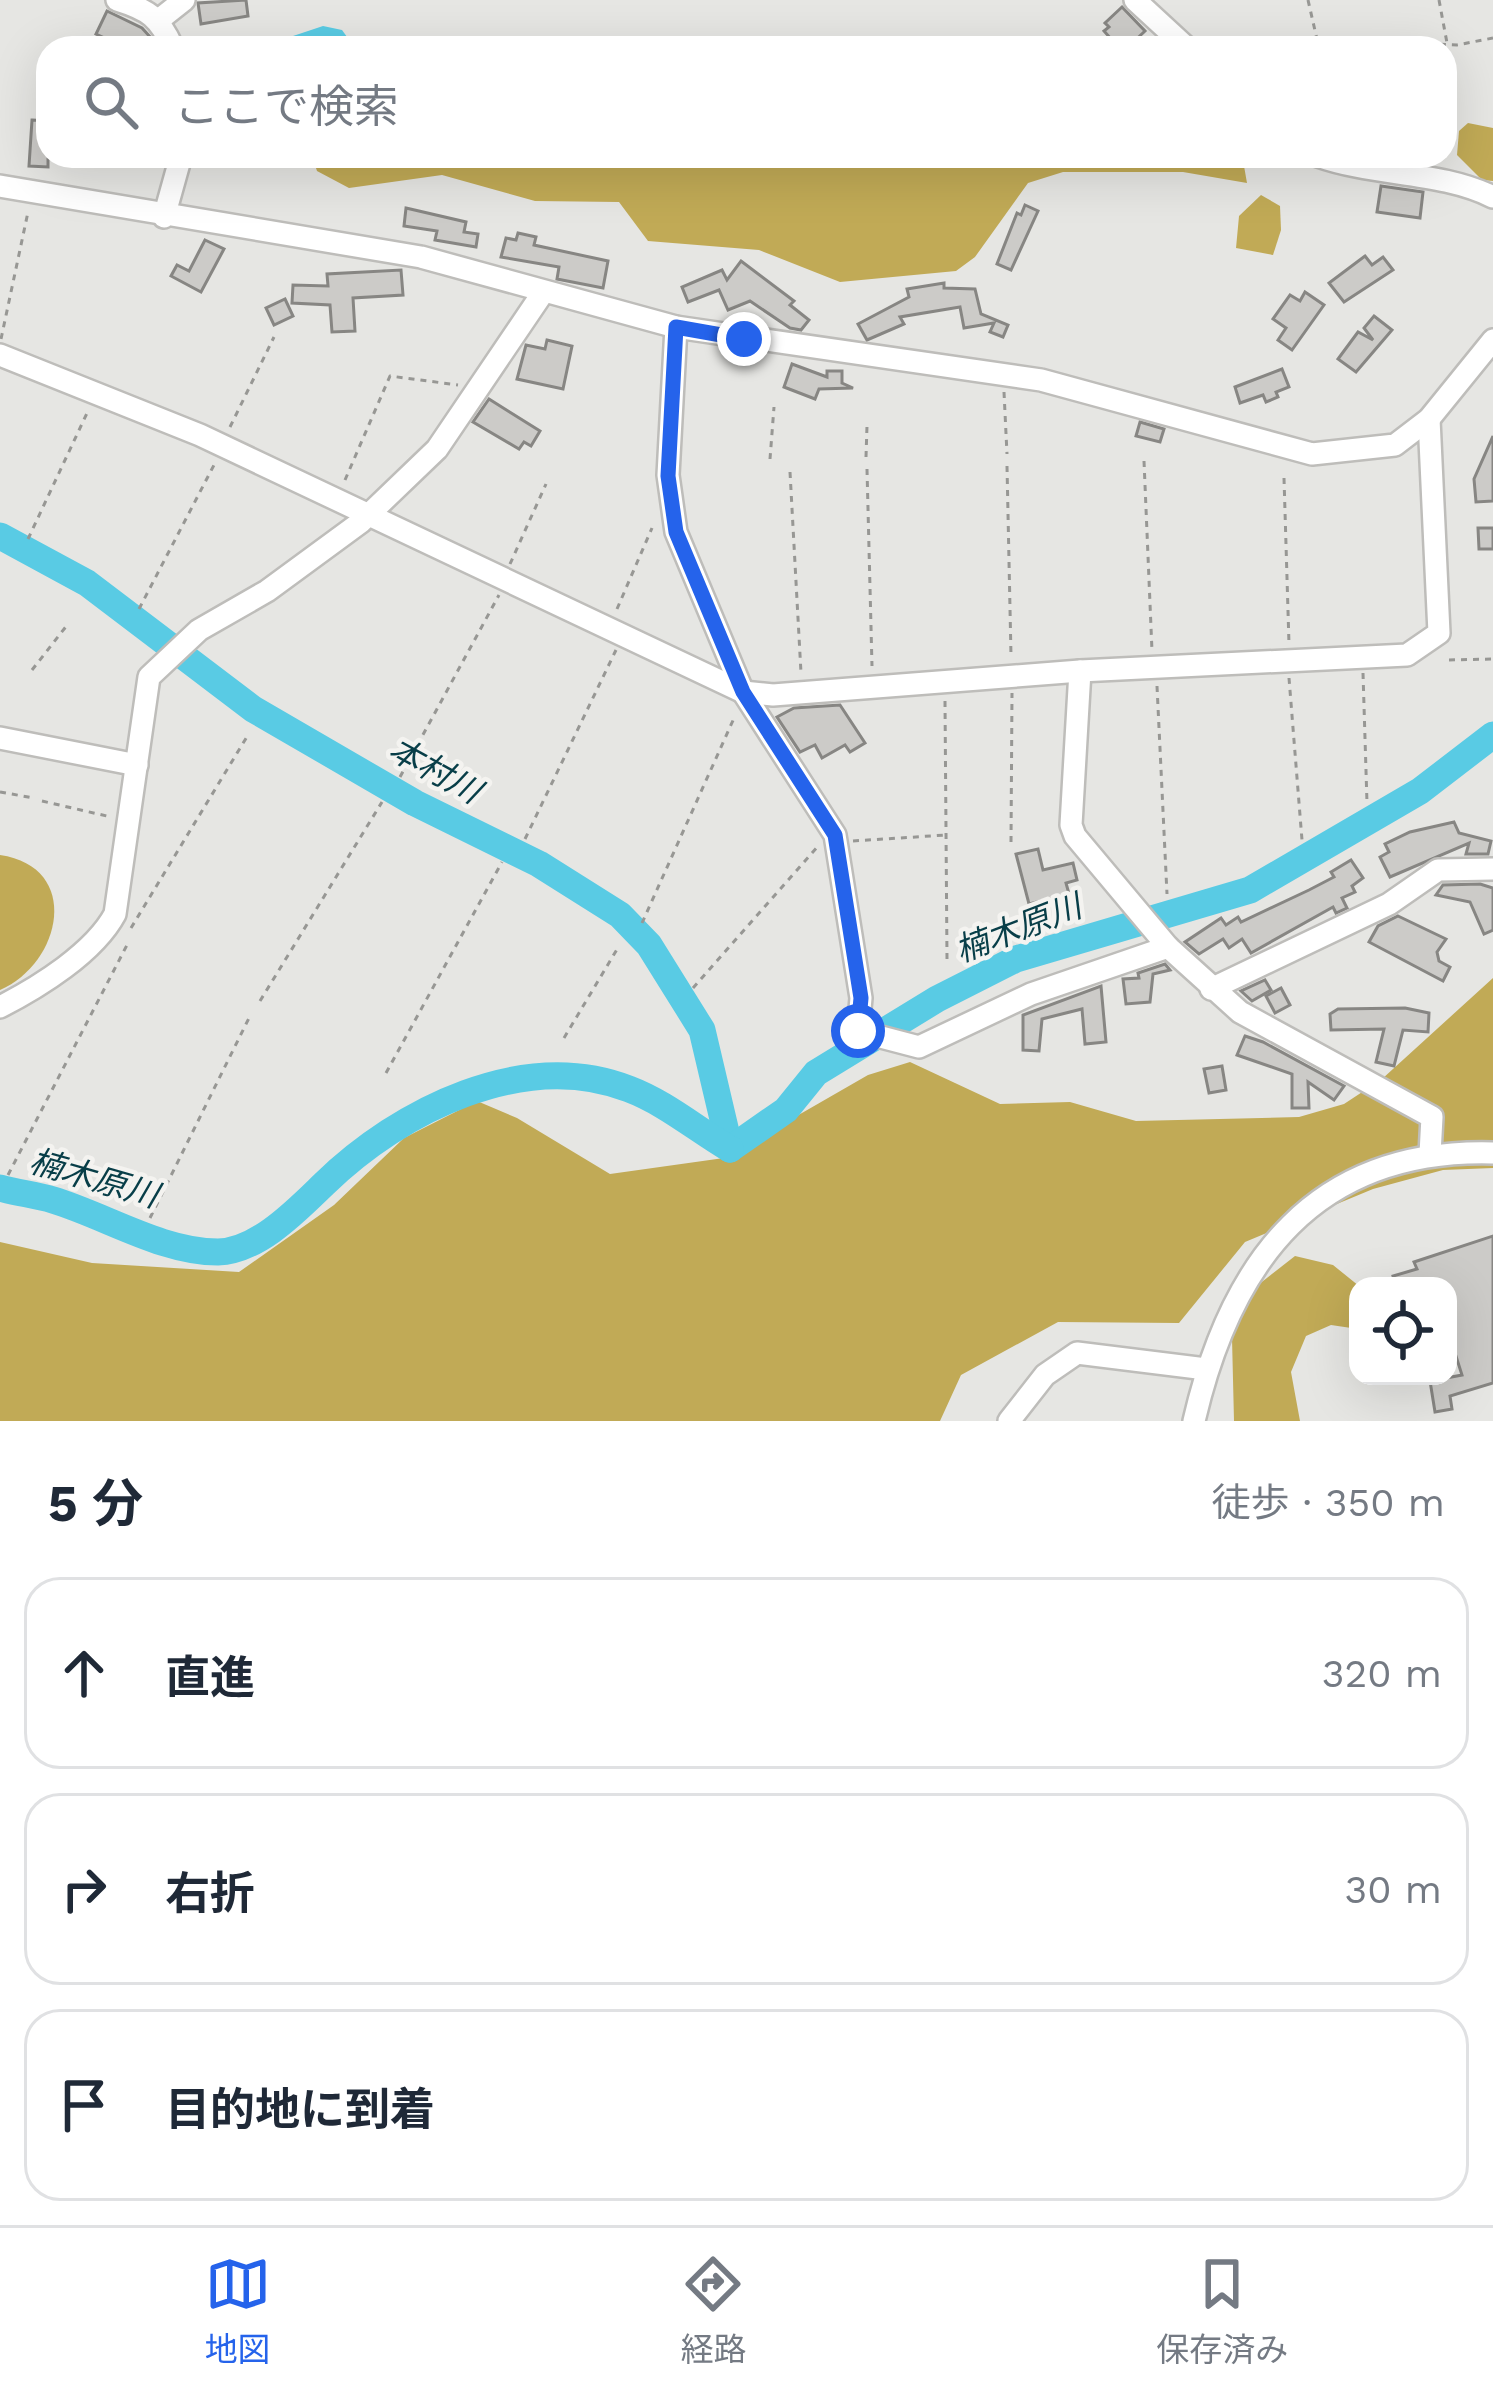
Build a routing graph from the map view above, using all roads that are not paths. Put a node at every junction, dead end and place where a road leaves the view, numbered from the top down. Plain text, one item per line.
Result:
1 (116, 0) edge
2 (184, 0) edge
3 (1135, 0) edge
4 (160, 19) junction
5 (167, 36) edge
6 (1174, 36) edge
7 (178, 168) edge
8 (1355, 168) edge
9 (0, 186) edge
10 (1493, 197) edge
11 (164, 217) junction
12 (542, 294) junction
13 (676, 327) junction
14 (1493, 340) edge
15 (0, 355) edge
16 (1429, 419) junction
17 (368, 516) junction
18 (1080, 671) junction
19 (741, 700) junction
20 (0, 738) edge
21 (137, 765) junction
22 (1493, 869) edge
23 (1164, 942) junction
24 (1211, 988) junction
25 (0, 1006) edge
26 (1493, 1153) edge
27 (1430, 1154) junction
28 (1206, 1369) junction
29 (1009, 1421) edge
30 (1194, 1421) edge

1 - 4 street
2 - 4 street
3 - 6 street
4 - 5 street
7 - 11 street
8 - 10 street
9 - 11 street
11 - 12 street
12 - 13 street
12 - 17 street
13 - 16 street
13 - 19 street
14 - 16 street
15 - 17 street
16 - 18 street
17 - 19 street
17 - 21 street
18 - 19 street
18 - 23 street
19 - 23 street
20 - 21 street
21 - 25 street
22 - 24 street
23 - 24 street
24 - 27 street
26 - 27 street
27 - 28 street
28 - 29 street
28 - 30 street

